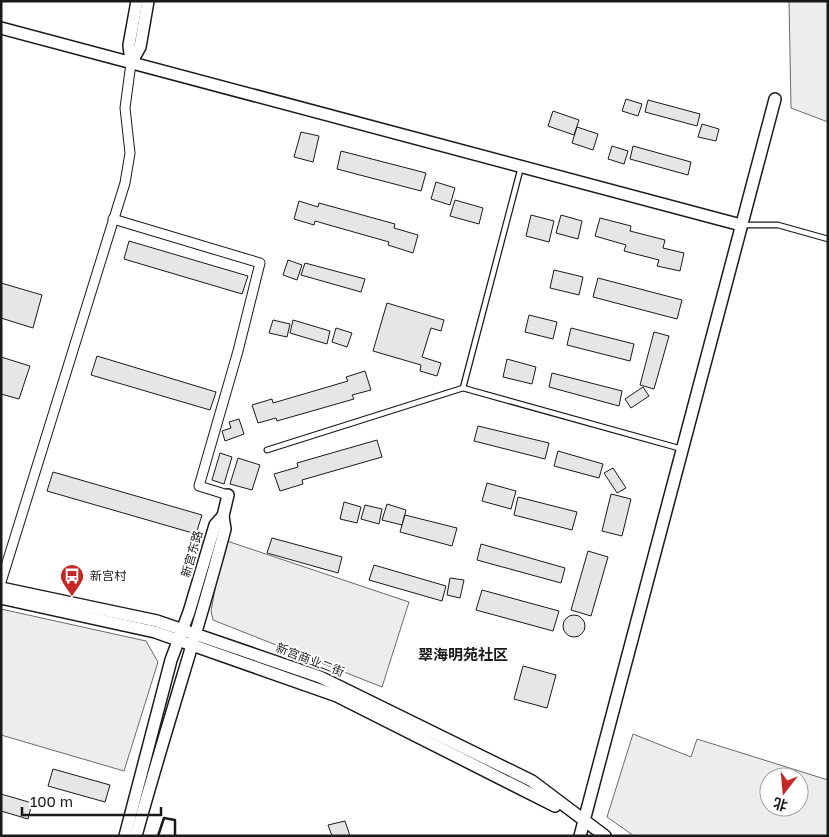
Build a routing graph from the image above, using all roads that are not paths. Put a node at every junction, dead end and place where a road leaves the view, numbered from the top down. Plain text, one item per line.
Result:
1 (137, 1) edge
2 (148, 1) edge
3 (1, 28) edge
4 (131, 63) junction
5 (775, 99) dead end
6 (521, 167) junction
7 (113, 219) junction
8 (741, 225) junction
9 (828, 239) edge
10 (462, 388) junction
11 (682, 449) junction
12 (267, 450) dead end
13 (228, 495) joint
14 (223, 516) junction
15 (1, 582) edge
16 (1, 588) edge
17 (1, 598) edge
18 (181, 635) junction
19 (194, 639) junction
20 (583, 820) junction
21 (125, 836) edge
22 (136, 836) edge
23 (580, 836) edge
24 (605, 836) edge

1 - 4 street
2 - 4 street
3 - 4 street
4 - 6 street
4 - 7 street
5 - 8 street
6 - 8 street
6 - 10 lane
7 - 13 street
7 - 15 street
8 - 9 lane
8 - 11 street
10 - 11 lane
10 - 12 lane
11 - 20 street
13 - 14 street
14 - 18 street, 新宫东路
14 - 19 street, 新宫东路
16 - 18 street, 新宫商业二街
17 - 18 street, 新宫商业二街
18 - 19 street, 新宫商业二街
18 - 21 street, 新宫东路
19 - 20 street, 新宫商业二街
19 - 22 street, 新宫东路
20 - 23 street
20 - 24 street, 新宫商业二街

